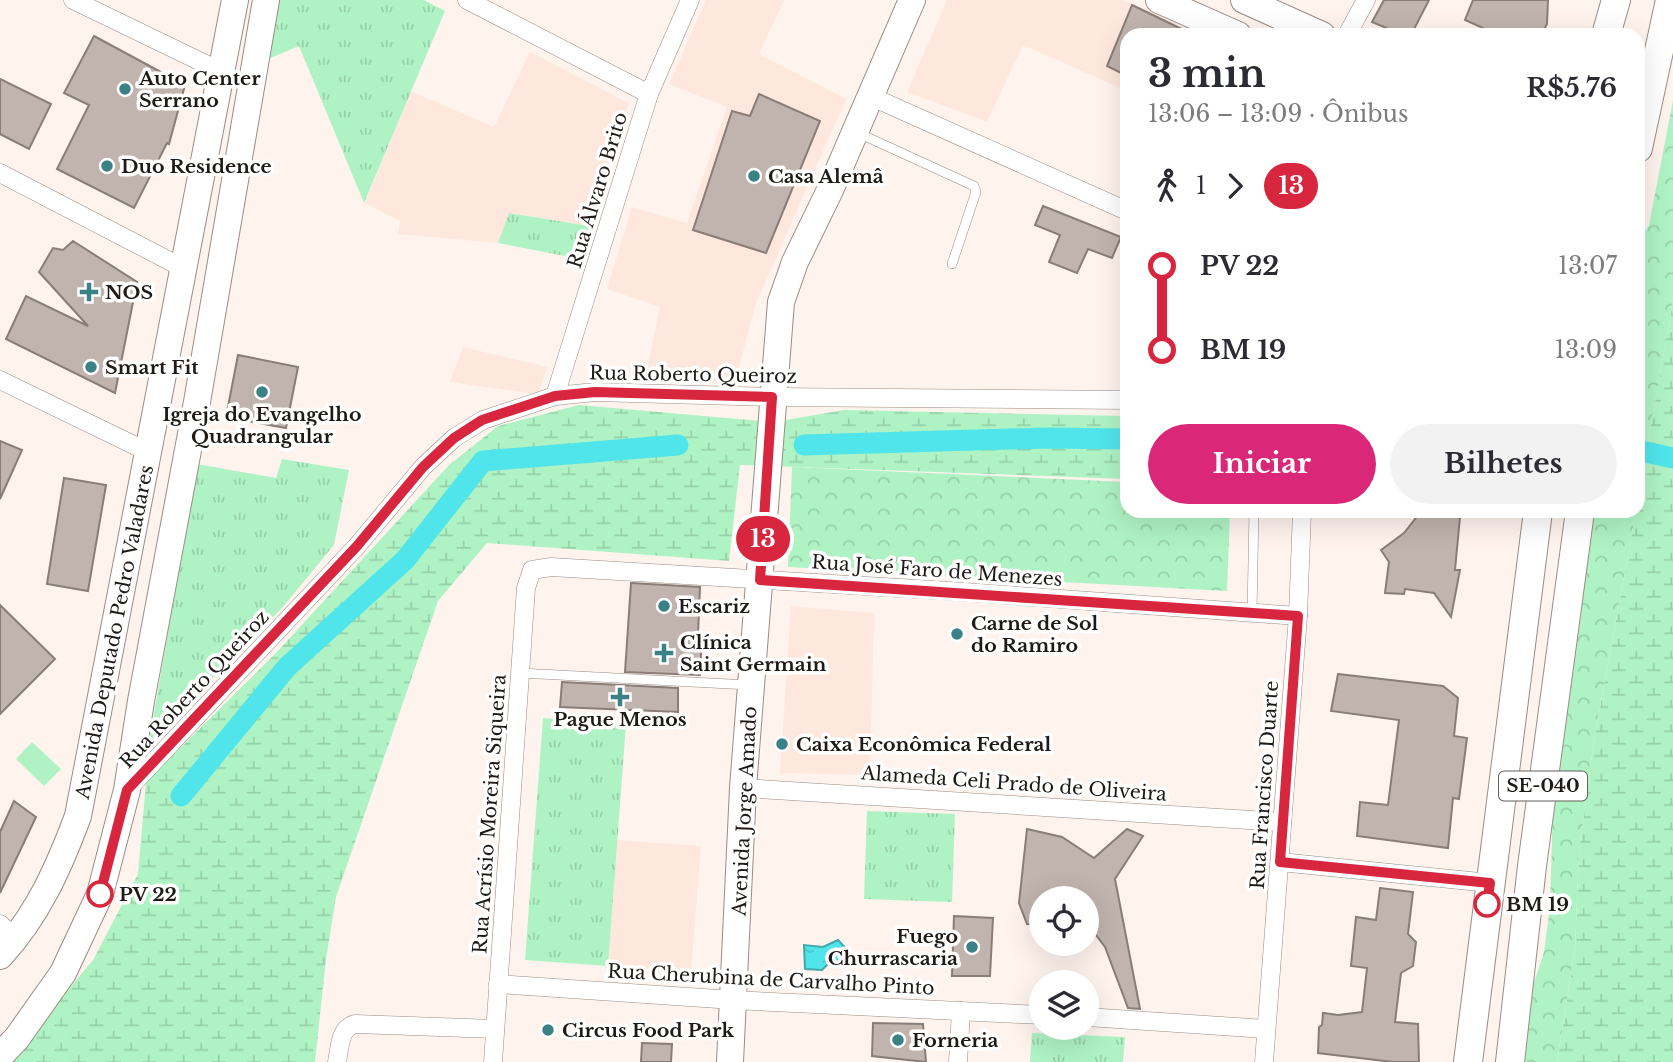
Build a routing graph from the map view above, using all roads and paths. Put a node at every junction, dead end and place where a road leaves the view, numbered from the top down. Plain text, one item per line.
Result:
1 (73, 0) edge
2 (235, 0) edge
3 (266, 0) edge
4 (467, 0) edge
5 (690, 0) edge
6 (912, 0) edge
7 (1159, 0) edge
8 (1244, 0) edge
9 (1366, 0) edge
10 (1616, 0) edge
11 (1670, 0) edge
12 (1222, 28) edge
13 (1306, 28) edge
14 (1351, 28) edge
15 (1608, 28) edge
16 (1665, 51) edge
17 (222, 72) junction
18 (649, 94) junction
19 (870, 96) junction
20 (1645, 123) edge
21 (855, 131) junction
22 (0, 173) edge
23 (1120, 208) edge
24 (952, 264) dead end
25 (183, 268) junction
26 (0, 380) edge
27 (159, 390) junction
28 (555, 396) junction
29 (772, 397) junction
30 (1120, 400) edge
31 (197, 402) junction
32 (148, 452) junction
33 (1254, 518) edge
34 (1302, 518) edge
35 (1537, 518) edge
36 (1579, 518) edge
37 (135, 519) junction
38 (173, 529) junction
39 (532, 570) joint
40 (760, 580) junction
41 (1252, 613) junction
42 (1298, 616) junction
43 (520, 673) junction
44 (751, 685) junction
45 (743, 788) junction
46 (127, 790) junction
47 (1282, 822) junction
48 (1280, 862) junction
49 (1490, 883) junction
50 (5, 940) edge
51 (499, 984) junction
52 (733, 1000) junction
53 (961, 1011) junction
54 (1029, 1014) edge
55 (1099, 1018) edge
56 (495, 1029) junction
57 (1266, 1029) junction
58 (0, 1056) edge
59 (337, 1062) edge
60 (493, 1062) edge
61 (730, 1062) edge
62 (958, 1062) edge
63 (1265, 1062) edge
64 (1468, 1062) edge
65 (1510, 1062) edge

1 - 17 street
2 - 17 main road, Avenida Deputado Pedro Valadares
3 - 31 main road, Avenida Deputado Pedro Valadares
4 - 18 street
5 - 18 street, Rua Álvaro Brito
6 - 19 main road, Avenida Jorge Amado
7 - 12 main road
8 - 13 main road
9 - 14 street
10 - 15 main road
11 - 16 main road
16 - 20 main road
17 - 25 main road, Avenida Deputado Pedro Valadares
18 - 28 street, Rua Álvaro Brito
19 - 21 main road, Avenida Jorge Amado
19 - 23 street
21 - 24 lane
21 - 29 main road, Avenida Jorge Amado
22 - 25 street
25 - 27 main road, Avenida Deputado Pedro Valadares
26 - 32 street
27 - 31 main road
27 - 32 main road, Avenida Deputado Pedro Valadares
28 - 29 street, Rua Roberto Queiroz
28 - 46 street, Rua Roberto Queiroz
29 - 30 street, Rua Roberto Queiroz
29 - 40 main road, Avenida Jorge Amado
31 - 38 main road, Avenida Deputado Pedro Valadares
32 - 37 main road, Avenida Deputado Pedro Valadares
33 - 41 lane
34 - 42 street, Rua Francisco Duarte
35 - 49 main road, SE-040
36 - 65 main road, SE-040
37 - 38 main road
37 - 50 main road, Avenida Deputado Pedro Valadares
38 - 46 main road, Avenida Deputado Pedro Valadares
39 - 40 street, Rua José Faro de Menezes
39 - 43 street, Rua Acrísio Moreira Siqueira
40 - 41 street, Rua José Faro de Menezes
40 - 44 main road, Avenida Jorge Amado
41 - 42 street, Rua José Faro de Menezes
42 - 47 street, Rua Francisco Duarte
43 - 44 lane
43 - 51 street, Rua Acrísio Moreira Siqueira
44 - 45 main road, Avenida Jorge Amado
45 - 47 street, Alameda Celi Prado de Oliveira
45 - 52 main road, Avenida Jorge Amado
46 - 58 main road, Avenida Deputado Pedro Valadares
47 - 48 street, Rua Francisco Duarte
48 - 49 street
48 - 57 street, Rua Francisco Duarte
49 - 64 main road, SE-040
51 - 52 street, Rua Cherubina de Carvalho Pinto
51 - 56 street, Rua Acrísio Moreira Siqueira
52 - 53 street, Rua Cherubina de Carvalho Pinto
52 - 61 main road, Avenida Jorge Amado
53 - 54 street, Rua Cherubina de Carvalho Pinto
53 - 62 street
55 - 57 street
56 - 59 street
56 - 60 street, Rua Acrísio Moreira Siqueira
57 - 63 street, Rua Francisco Duarte

